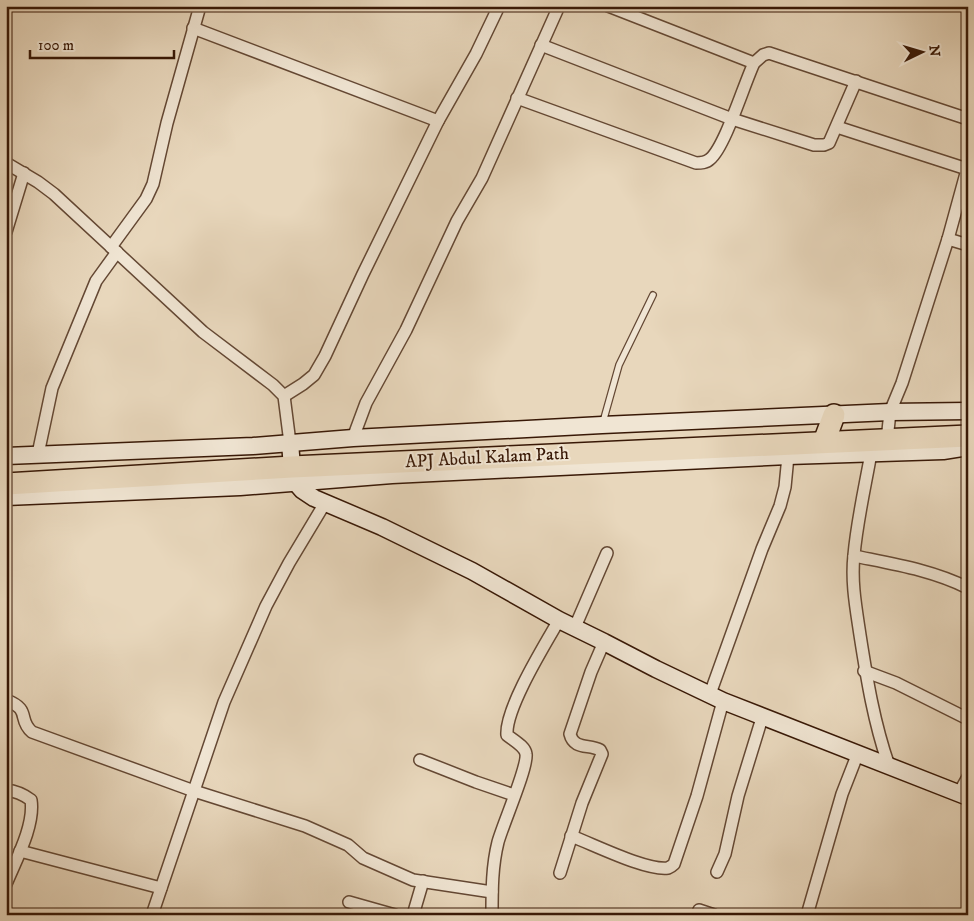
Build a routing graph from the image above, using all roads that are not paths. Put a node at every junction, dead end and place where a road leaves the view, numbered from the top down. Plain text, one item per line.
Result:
1 (200, 6) edge
2 (499, 6) edge
3 (559, 6) edge
4 (608, 6) edge
5 (193, 28) junction
6 (541, 45) junction
7 (754, 64) junction
8 (856, 81) junction
9 (517, 98) junction
10 (732, 118) junction
11 (968, 120) edge
12 (438, 121) junction
13 (837, 127) junction
14 (6, 163) edge
15 (967, 168) edge
16 (24, 173) junction
17 (6, 232) edge
18 (948, 239) junction
19 (968, 245) edge
20 (114, 249) junction
21 (653, 295) dead end
22 (284, 396) junction
23 (968, 411) edge
24 (968, 424) edge
25 (602, 425) junction
26 (829, 428) junction
27 (884, 433) junction
28 (968, 436) edge
29 (353, 438) junction
30 (968, 448) edge
31 (38, 454) junction
32 (6, 456) edge
33 (788, 456) junction
34 (292, 462) junction
35 (6, 471) edge
36 (6, 484) edge
37 (6, 497) edge
38 (325, 503) junction
39 (606, 553) dead end
40 (854, 556) junction
41 (968, 588) edge
42 (559, 620) junction
43 (575, 627) junction
44 (604, 642) junction
45 (864, 671) junction
46 (716, 698) junction
47 (6, 700) edge
48 (762, 718) junction
49 (968, 718) edge
50 (858, 753) junction
51 (420, 760) dead end
52 (888, 766) junction
53 (968, 777) edge
54 (6, 790) edge
55 (194, 791) junction
56 (514, 795) junction
57 (963, 795) edge
58 (571, 836) junction
59 (20, 850) junction
60 (717, 872) dead end
61 (560, 874) dead end
62 (422, 882) junction
63 (6, 884) edge
64 (161, 888) junction
65 (492, 892) junction
66 (349, 902) dead end
67 (699, 910) dead end
68 (152, 915) edge
69 (396, 915) edge
70 (413, 915) edge
71 (492, 915) edge
72 (714, 915) edge
73 (807, 915) edge

1 - 5 street
2 - 12 street
3 - 6 street
4 - 7 street
5 - 12 street
5 - 20 street
6 - 9 street
6 - 10 street
7 - 8 street
7 - 10 street
8 - 11 street
8 - 13 street
9 - 10 street
9 - 29 street
10 - 13 street
12 - 22 street
13 - 15 street
14 - 16 street
15 - 18 street
16 - 17 street
16 - 20 street
18 - 19 street
18 - 27 street
20 - 22 street
20 - 31 street
21 - 25 lane
22 - 34 street
23 - 27 street
24 - 27 highway, APJ Abdul Kalam Path
25 - 26 street
25 - 29 street
26 - 27 highway, APJ Abdul Kalam Path
26 - 34 highway, APJ Abdul Kalam Path
27 - 28 highway, APJ Abdul Kalam Path
27 - 30 street
27 - 33 street
27 - 40 street
29 - 34 street
31 - 32 street
31 - 34 street
33 - 34 street
33 - 46 street
34 - 35 highway, APJ Abdul Kalam Path
34 - 36 highway, APJ Abdul Kalam Path
34 - 37 street
34 - 38 street
38 - 42 street
38 - 55 street
39 - 43 street
40 - 41 street
40 - 45 street
42 - 43 street
42 - 56 street
43 - 44 street
44 - 46 street
44 - 58 street
45 - 49 street
45 - 52 street
46 - 48 street
46 - 58 street
47 - 55 street
48 - 50 street
48 - 60 street
50 - 52 street
50 - 73 street
51 - 56 street
52 - 57 street
53 - 57 street
54 - 59 street
55 - 62 street
55 - 64 street
56 - 65 street
58 - 61 street
59 - 63 street
59 - 64 street
62 - 65 street
62 - 70 street
64 - 68 street
65 - 71 street
66 - 69 street
67 - 72 street

